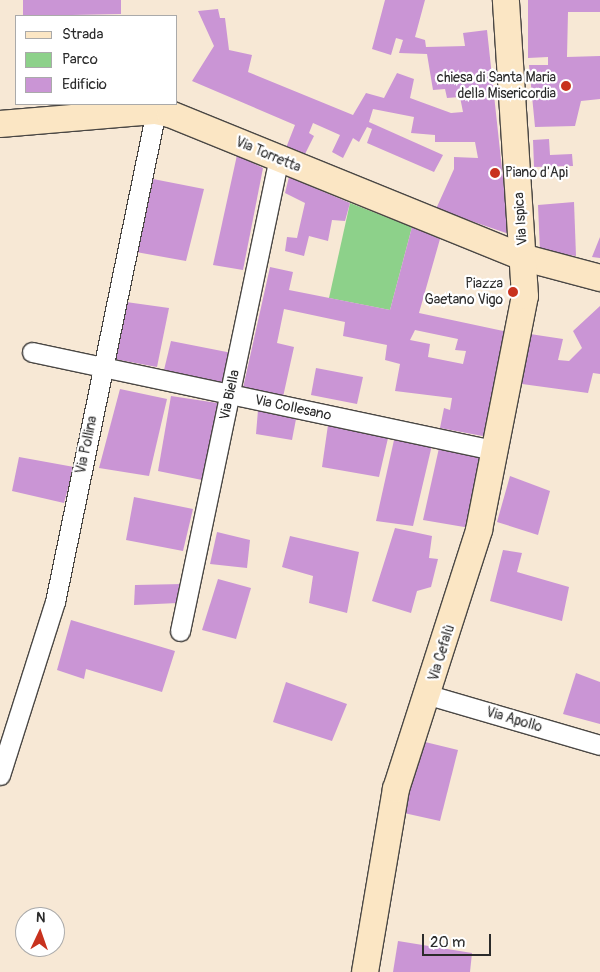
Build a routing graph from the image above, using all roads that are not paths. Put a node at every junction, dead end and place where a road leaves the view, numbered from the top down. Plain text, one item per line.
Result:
1 (506, 0) edge
2 (156, 111) junction
3 (0, 124) edge
4 (278, 160) junction
5 (524, 258) junction
6 (600, 278) edge
7 (519, 333) joint
8 (32, 352) dead end
9 (103, 367) junction
10 (231, 395) junction
11 (496, 451) junction
12 (180, 631) dead end
13 (429, 695) junction
14 (600, 745) edge
15 (0, 775) edge
16 (365, 972) edge

1 - 5 street, Via Ispica
2 - 3 street, Via Torretta
2 - 4 street, Via Torretta
2 - 9 street, Via Pollina
4 - 5 street, Via Torretta
4 - 10 street, Via Biella
5 - 6 street, Via Torretta
5 - 7 street, Via Ispica
7 - 11 street, Via Cefalù
8 - 9 street, Via Collesano
9 - 10 street, Via Collesano
9 - 15 street, Via Pollina
10 - 11 street, Via Collesano
10 - 12 street, Via Biella
11 - 13 street, Via Cefalù
13 - 14 street, Via Apollo
13 - 16 street, Via Cefalù

